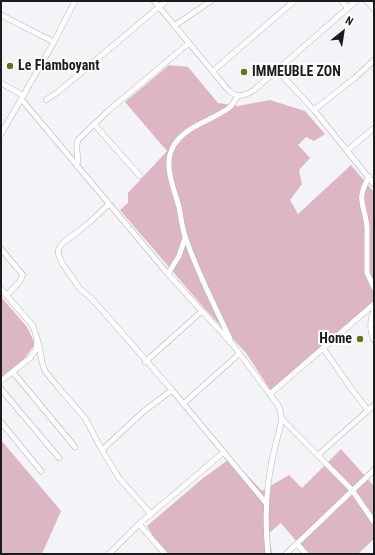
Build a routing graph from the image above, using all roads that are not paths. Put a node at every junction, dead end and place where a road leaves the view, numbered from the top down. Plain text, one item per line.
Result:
1 (75, 1) edge
2 (154, 1) edge
3 (166, 1) edge
4 (211, 1) edge
5 (294, 1) edge
6 (342, 1) edge
7 (356, 1) edge
8 (367, 1) edge
9 (158, 6) junction
10 (348, 8) junction
11 (374, 9) edge
12 (1, 15) edge
13 (174, 26) junction
14 (54, 42) junction
15 (190, 43) junction
16 (374, 60) edge
17 (277, 70) junction
18 (213, 71) junction
19 (1, 83) edge
20 (238, 96) junction
21 (23, 98) junction
22 (46, 100) dead end
23 (314, 110) junction
24 (94, 124) junction
25 (374, 128) edge
26 (1, 134) edge
27 (347, 151) junction
28 (77, 166) junction
29 (140, 176) dead end
30 (369, 177) junction
31 (374, 184) edge
32 (109, 204) junction
33 (185, 238) junction
34 (1, 249) edge
35 (168, 274) junction
36 (374, 288) edge
37 (1, 289) edge
38 (7, 295) junction
39 (374, 304) edge
40 (374, 310) edge
41 (202, 311) junction
42 (37, 338) junction
43 (374, 340) edge
44 (233, 345) junction
45 (323, 348) junction
46 (240, 354) junction
47 (146, 362) junction
48 (13, 372) junction
49 (1, 381) edge
50 (1, 389) edge
51 (172, 390) junction
52 (270, 394) junction
53 (183, 404) junction
54 (374, 405) edge
55 (368, 410) junction
56 (282, 419) junction
57 (1, 422) edge
58 (75, 447) dead end
59 (102, 450) junction
60 (224, 452) junction
61 (318, 455) junction
62 (59, 458) dead end
63 (374, 470) edge
64 (40, 471) dead end
65 (352, 490) junction
66 (266, 503) junction
67 (152, 514) junction
68 (374, 522) edge
69 (139, 524) junction
70 (297, 544) junction
71 (109, 554) edge
72 (165, 554) edge
73 (268, 554) edge
74 (286, 554) edge
75 (306, 554) edge

1 - 14 street
2 - 9 street
3 - 9 street
4 - 13 street
5 - 18 street
6 - 10 street
7 - 10 street
8 - 11 street
9 - 13 street
9 - 22 street
10 - 17 street
12 - 14 street
13 - 15 street
14 - 21 street
15 - 18 street
15 - 24 street
16 - 23 street
17 - 20 street
17 - 23 street
18 - 20 street
19 - 21 street
20 - 33 street
21 - 26 street
21 - 28 street
23 - 27 street
24 - 28 street
24 - 29 street
25 - 27 street
27 - 30 street
28 - 32 street
30 - 31 street
30 - 36 street
32 - 35 street
32 - 47 street
33 - 35 street
33 - 44 street
34 - 38 street
35 - 41 street
37 - 38 street
38 - 42 street
39 - 45 street
40 - 43 street
41 - 44 street
41 - 47 street
42 - 48 street
42 - 59 street
44 - 46 street
45 - 52 street
45 - 55 street
46 - 52 street
46 - 53 street
47 - 51 street
48 - 49 street
48 - 58 street
50 - 62 street
51 - 53 street
51 - 59 street
52 - 56 street
53 - 60 street
54 - 55 street
55 - 61 street
56 - 61 street
56 - 66 street
57 - 64 street
59 - 67 street
60 - 66 street
60 - 67 street
61 - 65 street
63 - 65 street
65 - 68 street
65 - 70 street
66 - 73 street
67 - 69 street
69 - 71 street
69 - 72 street
70 - 74 street
70 - 75 street

